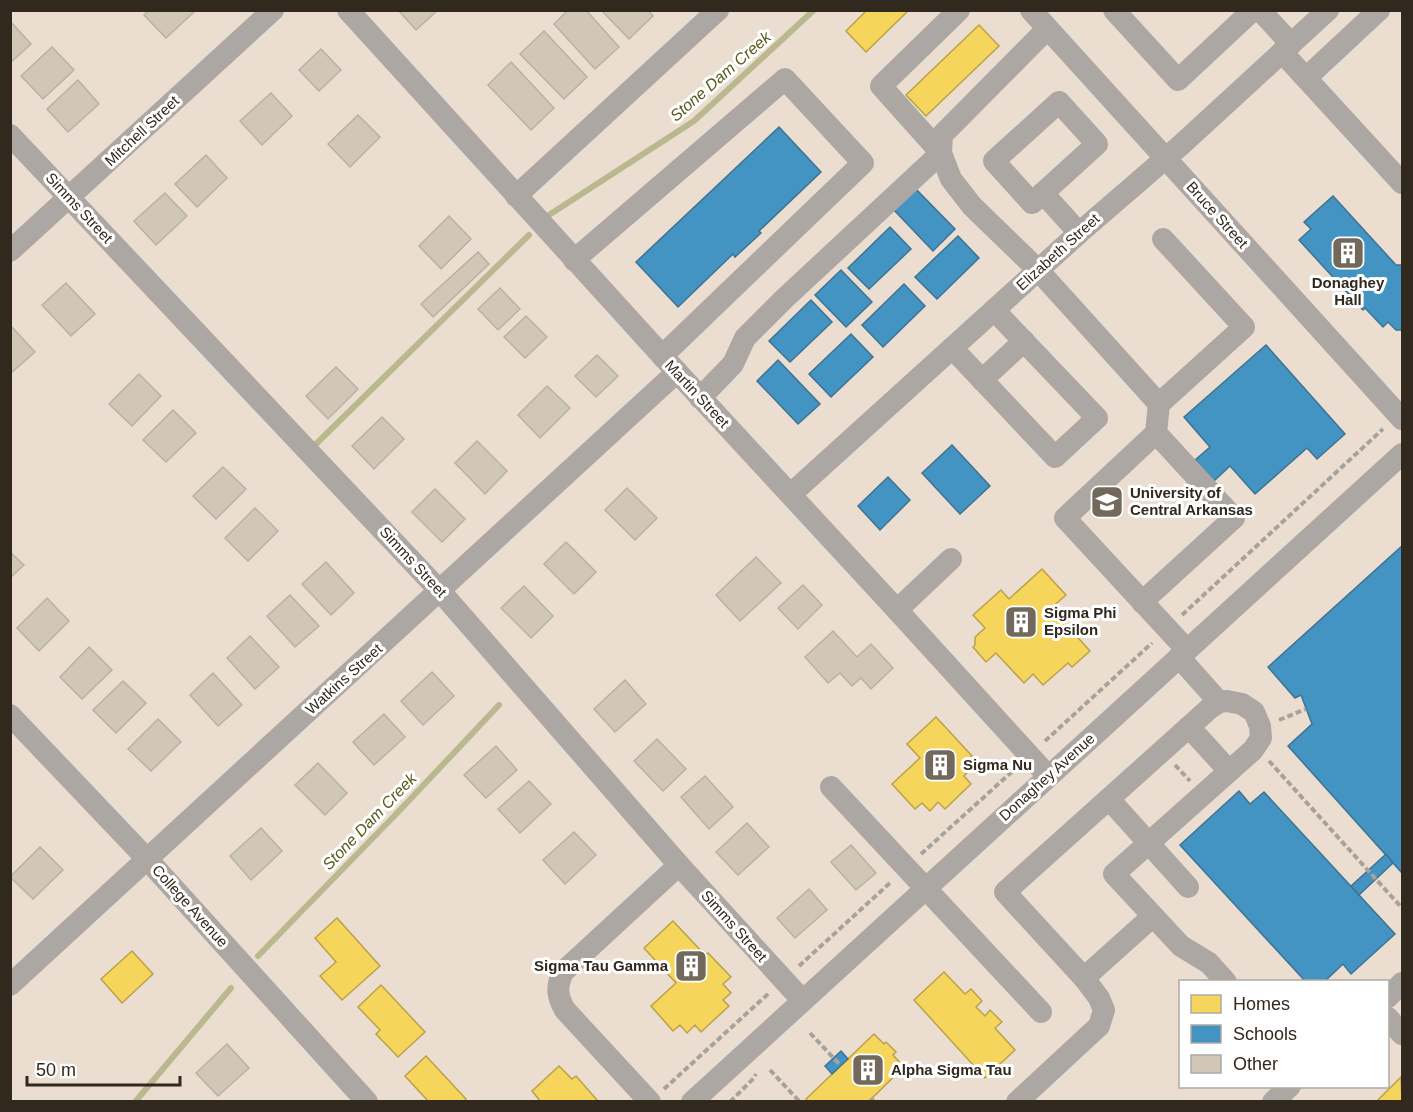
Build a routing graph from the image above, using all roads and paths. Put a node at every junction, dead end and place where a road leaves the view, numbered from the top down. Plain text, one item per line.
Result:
1 (273, 10) edge
2 (348, 10) edge
3 (718, 10) edge
4 (959, 10) edge
5 (1031, 10) edge
6 (1114, 10) edge
7 (1253, 10) edge
8 (1260, 10) edge
9 (1328, 10) edge
10 (1379, 10) edge
11 (1047, 29) junction
12 (1286, 48) junction
13 (1306, 78) junction
14 (10, 135) edge
15 (941, 153) junction
16 (1166, 158) junction
17 (1402, 183) edge
18 (1043, 193) junction
19 (516, 196) junction
20 (69, 198) junction
21 (1079, 233) junction
22 (1163, 239) dead end
23 (10, 251) edge
24 (574, 260) junction
25 (1038, 270) junction
26 (994, 310) junction
27 (1024, 341) junction
28 (952, 348) junction
29 (669, 364) junction
30 (982, 380) junction
31 (700, 398) junction
32 (1160, 404) junction
33 (1402, 419) edge
34 (1156, 433) junction
35 (1364, 447) dead end
36 (1402, 454) edge
37 (790, 495) junction
38 (951, 559) dead end
39 (440, 591) junction
40 (1142, 602) junction
41 (897, 610) junction
42 (1167, 629) junction
43 (1183, 654) junction
44 (1220, 702) junction
45 (1306, 709) dead end
46 (10, 715) edge
47 (1279, 720) dead end
48 (1189, 727) junction
49 (1029, 756) junction
50 (1266, 758) dead end
51 (1170, 760) dead end
52 (1229, 771) junction
53 (1048, 776) junction
54 (831, 786) dead end
55 (1197, 789) dead end
56 (1109, 799) junction
57 (1148, 843) junction
58 (147, 859) junction
59 (679, 866) junction
60 (906, 867) junction
61 (1188, 887) dead end
62 (925, 888) junction
63 (1402, 908) edge
64 (1153, 916) junction
65 (1084, 978) junction
66 (783, 980) junction
67 (1225, 980) edge
68 (1402, 983) edge
69 (10, 985) edge
70 (1389, 996) edge
71 (802, 1000) junction
72 (1041, 1012) dead end
73 (1389, 1019) edge
74 (810, 1033) dead end
75 (1402, 1034) edge
76 (841, 1066) dead end
77 (770, 1070) dead end
78 (754, 1078) dead end
79 (1288, 1088) edge
80 (367, 1101) edge
81 (650, 1101) edge
82 (692, 1101) edge
83 (730, 1101) edge
84 (800, 1101) edge
85 (1017, 1101) edge
86 (1273, 1101) edge

1 - 20 street, Mitchell Street
2 - 19 street, Martin Street
3 - 19 street
4 - 15 street
5 - 11 street, Bruce Street
6 - 7 street
8 - 12 street
9 - 12 street, Elizabeth Street
10 - 13 street
11 - 15 street
11 - 16 street, Bruce Street
12 - 13 street
12 - 16 street, Elizabeth Street
13 - 17 street
14 - 20 street, Simms Street
15 - 25 street
15 - 31 street
16 - 21 street, Elizabeth Street
16 - 33 street, Bruce Street
18 - 18 street
18 - 21 street
19 - 24 street, Martin Street
20 - 23 street, Mitchell Street
20 - 39 street, Simms Street
21 - 25 street, Elizabeth Street
22 - 32 street
24 - 29 street, Martin Street
24 - 29 street, Watkins Street
25 - 26 street, Elizabeth Street
25 - 32 street
26 - 27 street
26 - 28 street, Elizabeth Street
27 - 30 street
27 - 30 street
28 - 30 street
28 - 37 street, Elizabeth Street
29 - 31 street, Martin Street
29 - 39 street, Watkins Street
31 - 37 street, Martin Street
32 - 34 street
34 - 40 street
34 - 40 street
35 - 42 path
36 - 43 street, Donaghey Avenue
37 - 41 street, Martin Street
38 - 41 street
39 - 58 street, Watkins Street
39 - 59 street, Simms Street
40 - 42 street
41 - 49 street, Martin Street
42 - 43 street
42 - 49 path
43 - 44 street
43 - 53 street, Donaghey Avenue
44 - 48 street
44 - 52 street
45 - 47 path
46 - 58 street, College Avenue
48 - 52 street
48 - 56 street
49 - 53 street, Martin Street
49 - 60 path
50 - 63 path
51 - 55 path
52 - 57 street
53 - 62 street, Donaghey Avenue
54 - 60 street
56 - 57 street
56 - 65 street
57 - 61 street
57 - 64 street
58 - 69 street, Watkins Street
58 - 80 street, College Avenue
59 - 66 street, Simms Street
59 - 81 street
60 - 62 street
60 - 66 path
62 - 71 street, Donaghey Avenue
62 - 72 street
64 - 65 street
64 - 67 street
65 - 85 street
66 - 71 street, Simms Street
66 - 81 path
68 - 70 street
71 - 82 street, Donaghey Avenue
73 - 75 street
74 - 76 path
77 - 84 path
78 - 83 path
79 - 86 street

